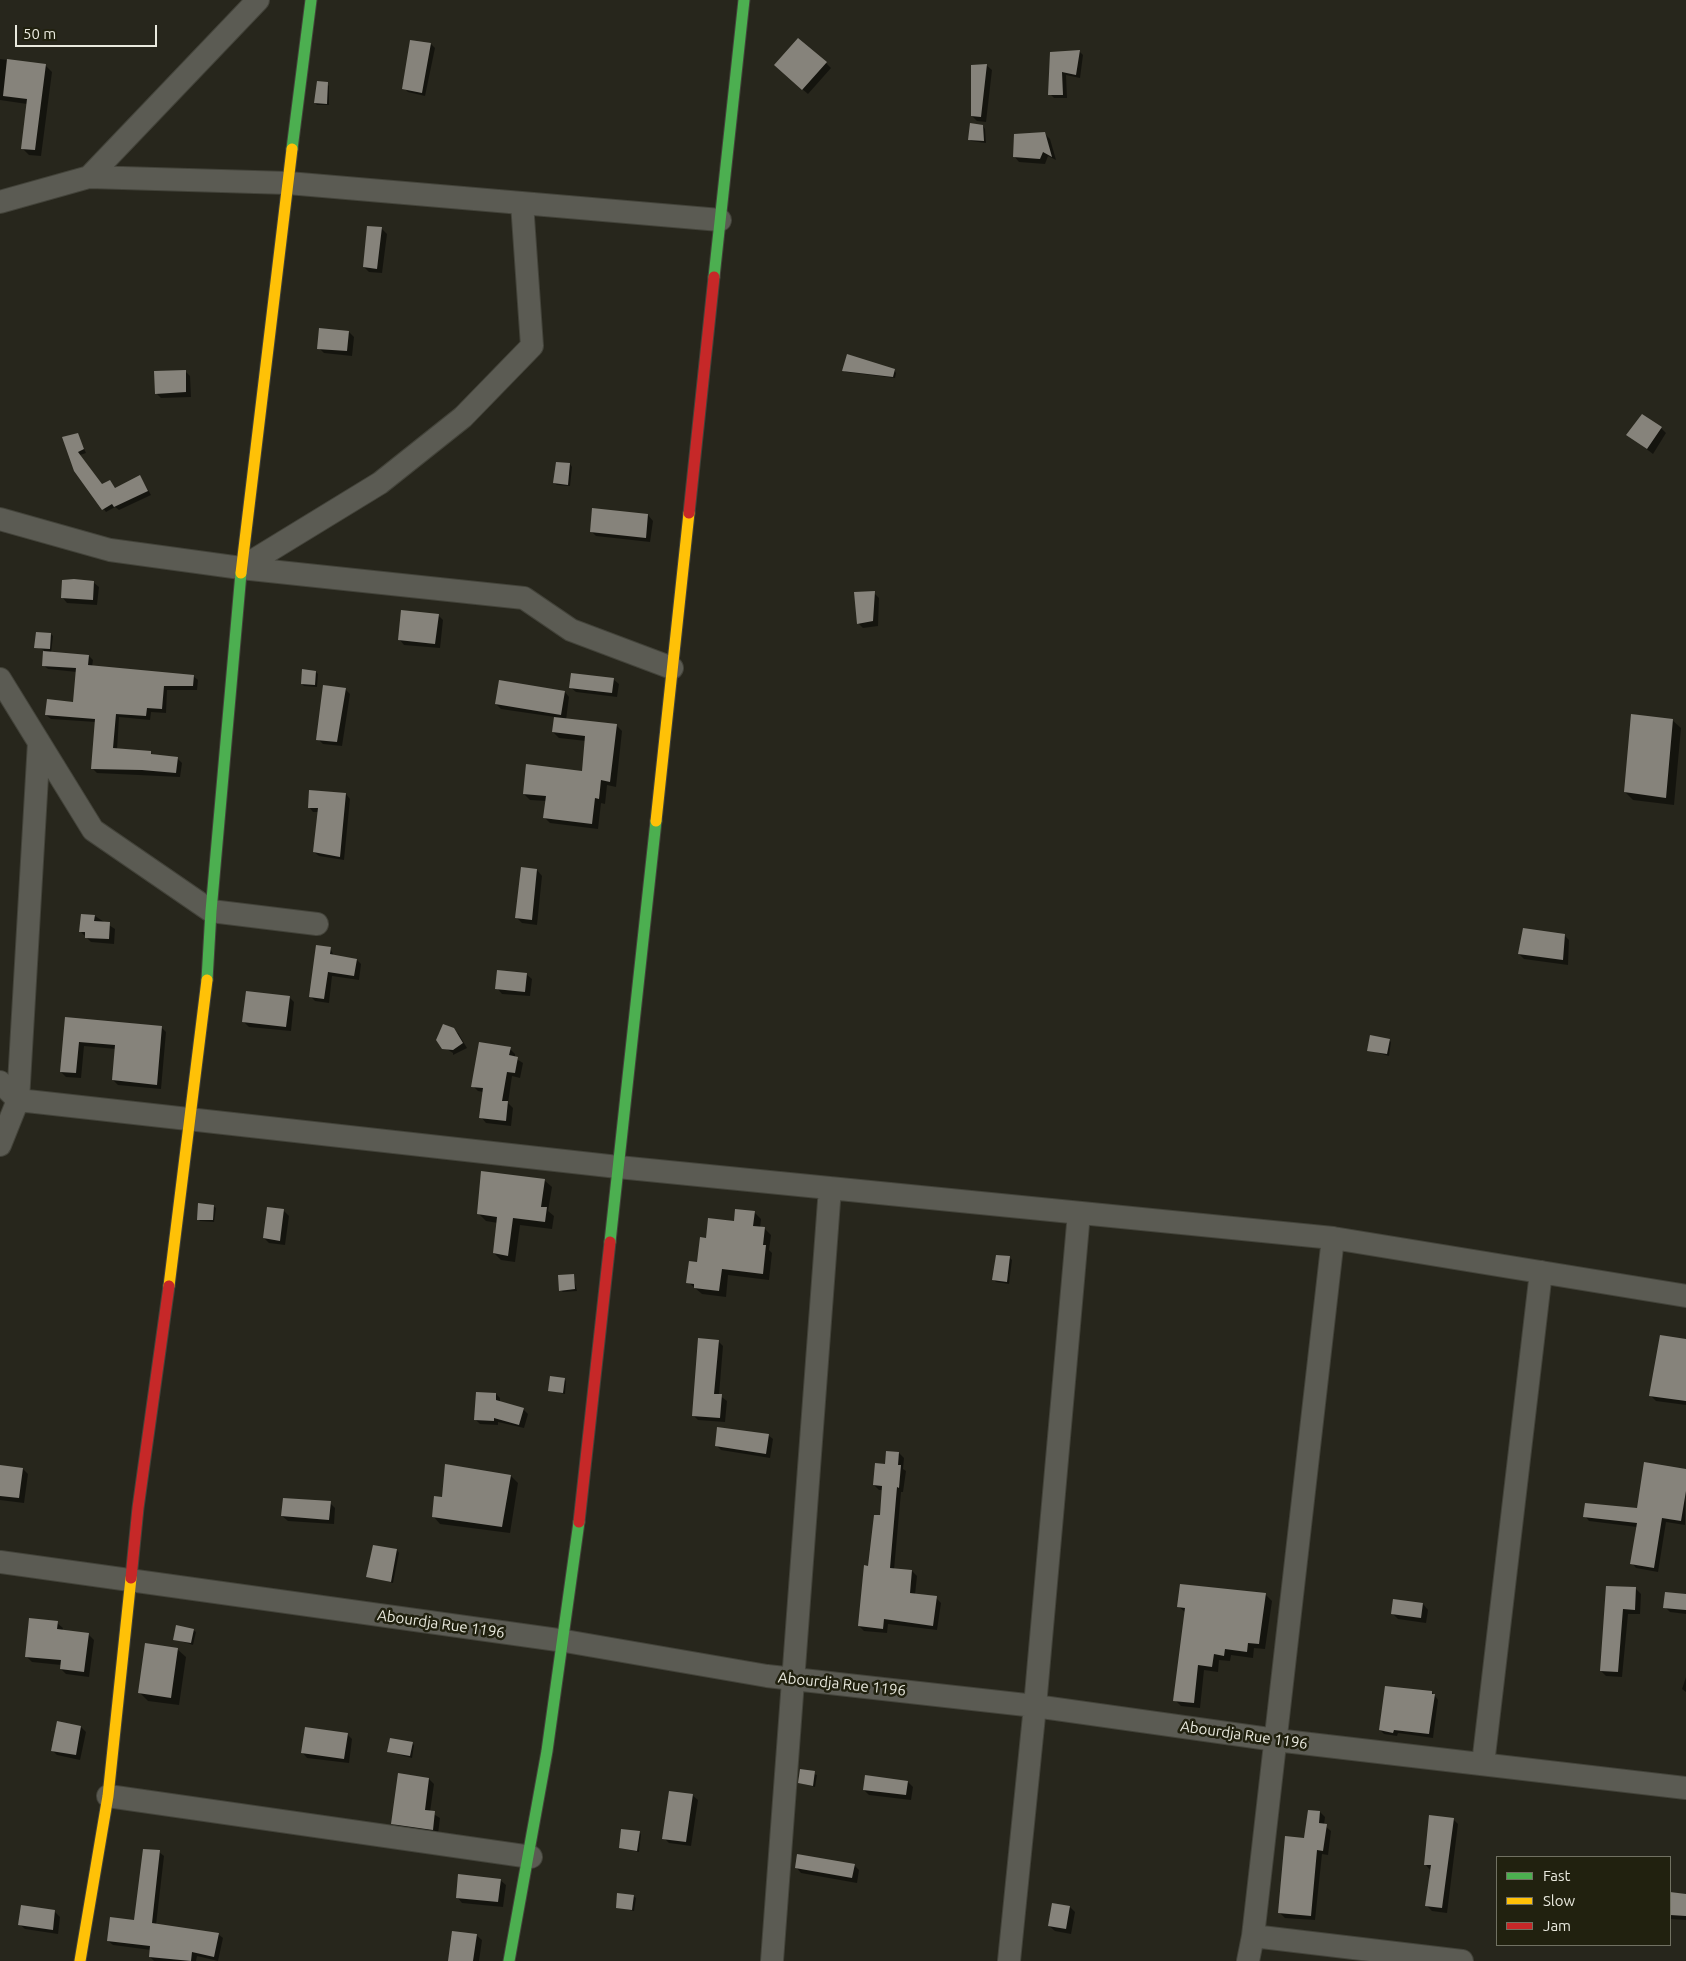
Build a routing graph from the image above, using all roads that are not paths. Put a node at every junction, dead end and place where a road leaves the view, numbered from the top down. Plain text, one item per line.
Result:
1 (258, 0) edge
2 (311, 0) edge
3 (744, 0) edge
4 (89, 177) junction
5 (288, 183) junction
6 (0, 202) edge
7 (522, 204) junction
8 (720, 220) junction
9 (0, 519) edge
10 (241, 568) junction
11 (672, 668) junction
12 (0, 679) edge
13 (39, 742) junction
14 (211, 911) junction
15 (317, 924) dead end
16 (0, 1082) edge
17 (9, 1098) edge
18 (191, 1119) junction
19 (0, 1144) edge
20 (618, 1167) junction
21 (830, 1188) junction
22 (1079, 1213) junction
23 (1333, 1238) junction
24 (1541, 1272) junction
25 (1686, 1296) edge
26 (0, 1562) edge
27 (131, 1580) junction
28 (564, 1641) junction
29 (793, 1679) junction
30 (1035, 1706) junction
31 (1276, 1740) junction
32 (1483, 1764) junction
33 (1686, 1788) edge
34 (108, 1796) junction
35 (531, 1857) junction
36 (1254, 1936) junction
37 (80, 1961) edge
38 (509, 1961) edge
39 (772, 1961) edge
40 (1009, 1961) edge
41 (1248, 1961) edge
42 (1462, 1961) edge

1 - 4 street
2 - 5 street
3 - 8 street
4 - 5 street
4 - 6 street
5 - 7 street
5 - 10 street
7 - 8 street
7 - 10 street
8 - 11 street
9 - 10 street
10 - 11 street
10 - 14 street
11 - 20 street
12 - 13 street
13 - 14 street
13 - 17 street
14 - 15 street
14 - 18 street
16 - 17 street
17 - 18 street
17 - 19 street
18 - 20 street
18 - 27 street
20 - 21 street
20 - 28 street
21 - 22 street
21 - 29 street
22 - 23 street
22 - 30 street
23 - 24 street
23 - 31 street
24 - 25 street
24 - 32 street
26 - 27 street, Abourdja Rue 1196
27 - 28 street, Abourdja Rue 1196
27 - 34 street
28 - 29 street, Abourdja Rue 1196
28 - 35 street
29 - 30 street, Abourdja Rue 1196
29 - 39 street
30 - 31 street, Abourdja Rue 1196
30 - 40 street
31 - 32 street, Abourdja Rue 1196
31 - 36 street
32 - 33 street, Abourdja Rue 1196
34 - 35 street
34 - 37 street
35 - 38 street
36 - 41 street
36 - 42 street

